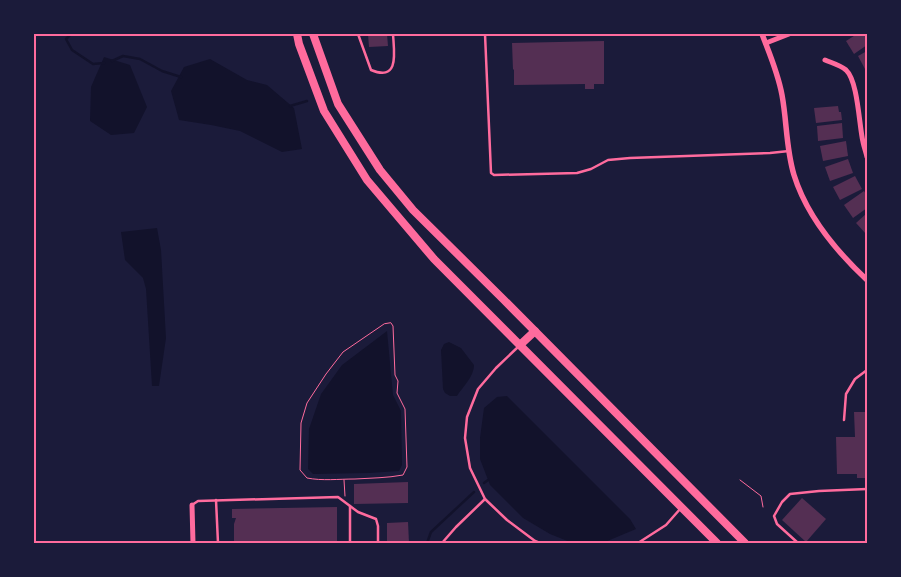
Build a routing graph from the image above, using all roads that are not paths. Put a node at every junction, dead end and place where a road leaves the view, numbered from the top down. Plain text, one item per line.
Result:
1 (297, 34) edge
2 (313, 34) edge
3 (358, 34) edge
4 (393, 34) edge
5 (485, 34) edge
6 (762, 34) edge
7 (789, 34) edge
8 (766, 43) junction
9 (825, 60) dead end
10 (789, 151) junction
11 (867, 157) edge
12 (867, 280) edge
13 (535, 331) junction
14 (520, 345) junction
15 (867, 370) edge
16 (844, 420) dead end
17 (867, 490) edge
18 (485, 499) junction
19 (216, 500) junction
20 (192, 505) joint
21 (350, 506) junction
22 (681, 507) junction
23 (193, 543) edge
24 (218, 543) edge
25 (350, 543) edge
26 (378, 543) edge
27 (442, 543) edge
28 (540, 543) edge
29 (638, 543) edge
30 (717, 543) edge
31 (745, 543) edge
32 (798, 543) edge

1 - 14 main road
2 - 13 main road
3 - 4 lane
5 - 10 lane
6 - 8 street
7 - 8 street
8 - 10 street
9 - 11 street
10 - 12 street
13 - 14 main road
13 - 31 main road
14 - 18 lane
14 - 22 main road
15 - 16 lane
17 - 32 lane
18 - 27 lane
18 - 28 lane
19 - 20 lane
19 - 21 lane
19 - 24 lane
20 - 23 street
21 - 25 lane
21 - 26 lane
22 - 29 lane
22 - 30 main road

